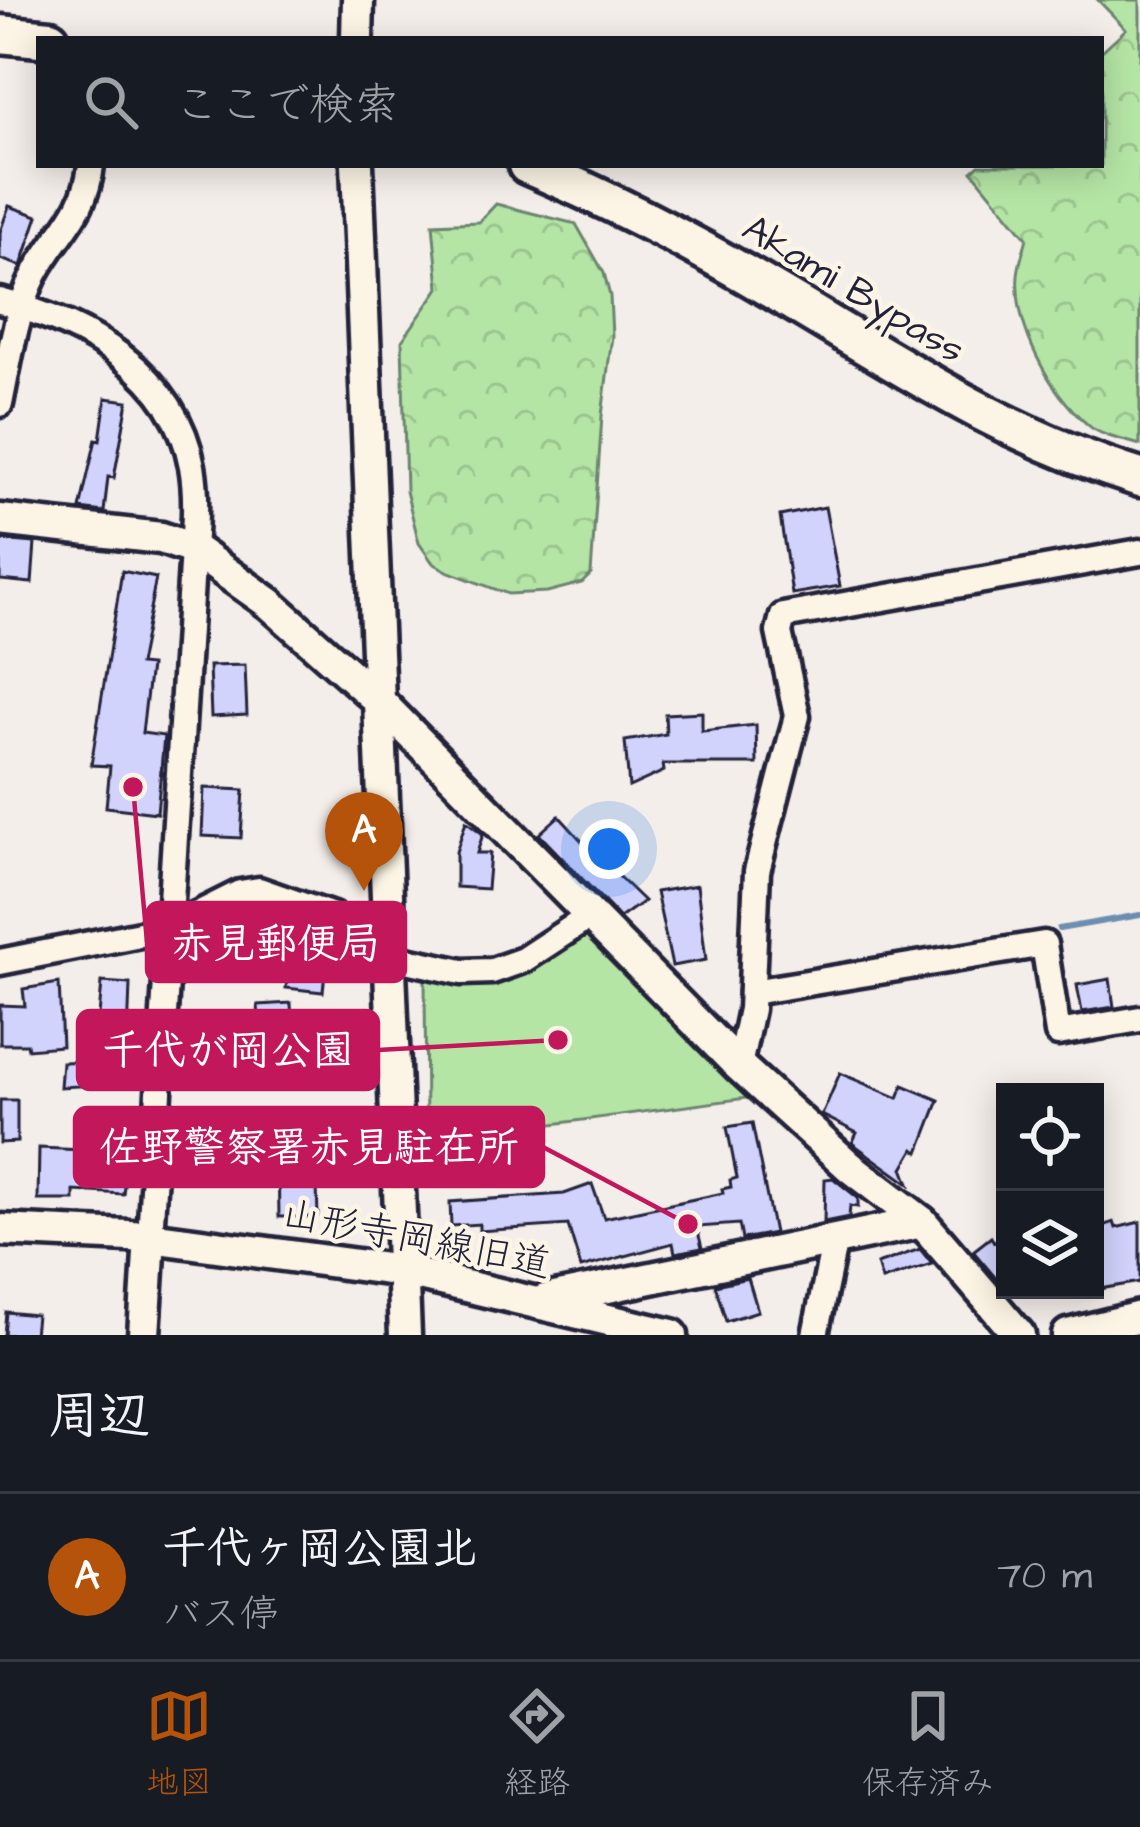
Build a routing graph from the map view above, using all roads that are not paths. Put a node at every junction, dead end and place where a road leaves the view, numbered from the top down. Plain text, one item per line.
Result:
1 (358, 0) edge
2 (0, 34) edge
3 (357, 36) edge
4 (36, 38) edge
5 (90, 168) edge
6 (357, 168) edge
7 (533, 168) edge
8 (10, 304) edge
9 (0, 404) edge
10 (1140, 478) edge
11 (0, 520) edge
12 (194, 549) junction
13 (1140, 552) edge
14 (377, 699) junction
15 (590, 916) junction
16 (170, 928) junction
17 (388, 956) junction
18 (0, 962) edge
19 (752, 992) junction
20 (1140, 1019) edge
21 (739, 1066) junction
22 (922, 1222) junction
23 (0, 1230) edge
24 (150, 1237) junction
25 (835, 1239) junction
26 (402, 1270) junction
27 (540, 1301) junction
28 (1140, 1317) edge
29 (613, 1328) edge
30 (144, 1335) edge
31 (405, 1335) edge
32 (672, 1335) edge
33 (815, 1335) edge
34 (1019, 1335) edge
35 (1068, 1335) edge

1 - 3 street
2 - 4 main road
5 - 8 street
6 - 14 street
7 - 10 main road, Akami Bypass
8 - 9 street
8 - 12 street
11 - 12 street
12 - 14 street
12 - 16 street
13 - 19 street
14 - 15 street
14 - 17 street
15 - 17 street
15 - 21 street
16 - 17 street
16 - 18 street
16 - 24 street
17 - 26 street
19 - 20 street
19 - 21 street
21 - 22 street
22 - 25 street
22 - 34 street
23 - 24 street, 山形寺岡線旧道
24 - 26 street, 山形寺岡線旧道
24 - 30 street
25 - 27 street
25 - 33 street
26 - 27 street, 山形寺岡線旧道
26 - 31 street
27 - 29 street, 山形寺岡線旧道
28 - 35 street
29 - 32 street, 山形寺岡線旧道

